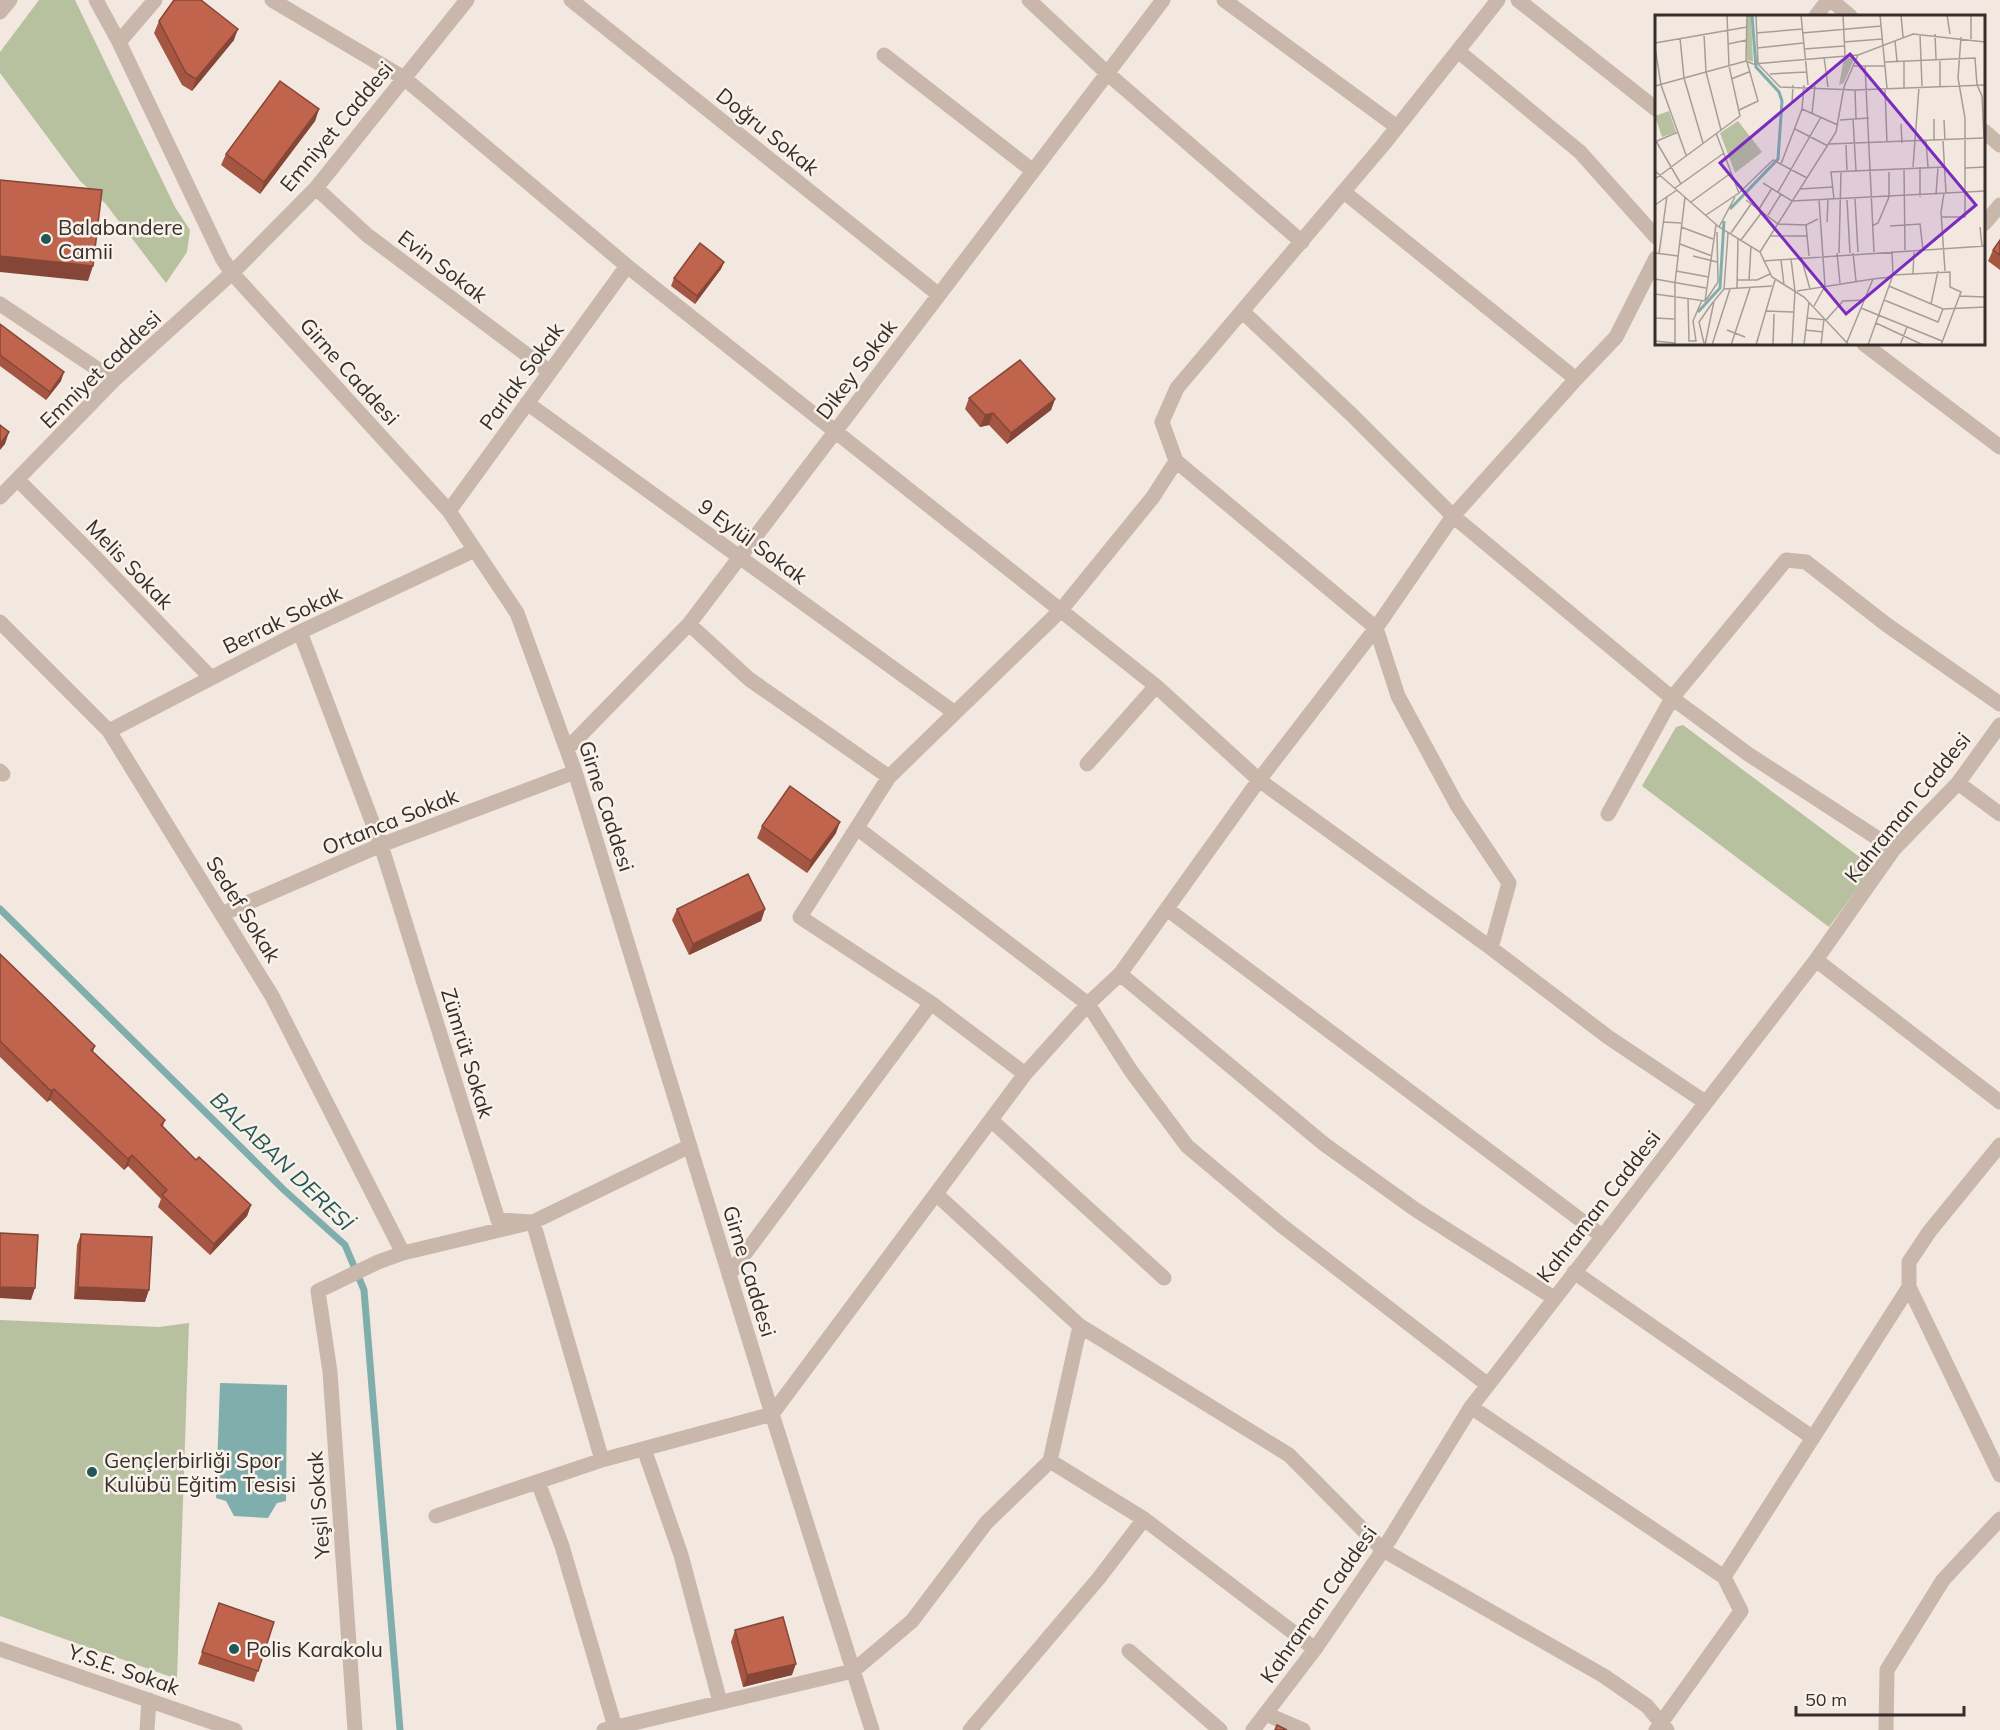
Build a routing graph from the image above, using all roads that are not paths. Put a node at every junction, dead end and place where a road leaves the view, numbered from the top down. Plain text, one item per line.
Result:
1 (10, 0) edge
2 (96, 0) edge
3 (155, 0) edge
4 (272, 0) edge
5 (466, 0) edge
6 (571, 0) edge
7 (1029, 0) edge
8 (1163, 0) edge
9 (1224, 0) edge
10 (1498, 0) edge
11 (1518, 0) edge
12 (1829, 0) edge
13 (0, 12) edge
14 (1817, 15) edge
15 (1849, 15) edge
16 (118, 42) junction
17 (1458, 51) junction
18 (884, 55) dead end
19 (1107, 73) junction
20 (404, 78) junction
21 (1655, 107) edge
22 (1397, 127) junction
23 (1985, 133) edge
24 (2000, 145) edge
25 (1033, 171) junction
26 (316, 188) junction
27 (1344, 192) junction
28 (2000, 205) edge
29 (1985, 222) edge
30 (1655, 236) edge
31 (1302, 242) junction
32 (1655, 260) edge
33 (627, 266) junction
34 (232, 273) junction
35 (939, 295) junction
36 (0, 304) edge
37 (1242, 311) junction
38 (1873, 346) edge
39 (550, 372) junction
40 (1576, 379) junction
41 (114, 380) junction
42 (527, 404) junction
43 (835, 431) junction
44 (2000, 447) edge
45 (1176, 461) junction
46 (18, 480) junction
47 (0, 497) edge
48 (449, 511) junction
49 (1453, 516) junction
50 (475, 550) junction
51 (739, 557) junction
52 (1061, 610) junction
53 (0, 622) edge
54 (689, 624) junction
55 (1376, 628) junction
56 (300, 632) junction
57 (211, 678) junction
58 (1156, 686) junction
59 (1672, 698) junction
60 (2000, 704) edge
61 (955, 713) junction
62 (2000, 725) edge
63 (109, 731) junction
64 (567, 749) junction
65 (1087, 764) dead end
66 (576, 772) junction
67 (889, 777) junction
68 (1259, 780) junction
69 (1958, 783) junction
70 (1608, 814) dead end
71 (2000, 814) edge
72 (857, 828) junction
73 (381, 845) junction
74 (1894, 849) junction
75 (1167, 909) junction
76 (222, 914) junction
77 (1491, 948) junction
78 (1816, 960) junction
79 (1120, 974) junction
80 (931, 1003) junction
81 (1088, 1004) junction
82 (1025, 1074) junction
83 (2000, 1101) edge
84 (1705, 1102) junction
85 (991, 1120) junction
86 (2000, 1145) edge
87 (690, 1146) junction
88 (936, 1194) junction
89 (533, 1222) junction
90 (1602, 1236) junction
91 (404, 1253) junction
92 (1574, 1272) junction
93 (729, 1275) junction
94 (1164, 1278) dead end
95 (1909, 1287) junction
96 (1554, 1298) junction
97 (1080, 1326) junction
98 (1488, 1385) junction
99 (1471, 1407) junction
100 (772, 1414) junction
101 (1813, 1438) junction
102 (644, 1449) junction
103 (602, 1460) junction
104 (1050, 1461) junction
105 (2000, 1475) edge
106 (538, 1482) junction
107 (436, 1516) dead end
108 (1144, 1519) junction
109 (2000, 1519) edge
110 (1383, 1550) junction
111 (1724, 1577) junction
112 (0, 1649) edge
113 (1315, 1649) junction
114 (1129, 1651) dead end
115 (853, 1671) junction
116 (149, 1700) junction
117 (720, 1702) junction
118 (1266, 1714) junction
119 (658, 1724) edge
120 (1661, 1727) edge
121 (610, 1729) edge
122 (147, 1730) edge
123 (235, 1730) edge
124 (355, 1730) edge
125 (872, 1730) edge
126 (970, 1730) edge
127 (1220, 1730) edge
128 (1254, 1730) edge
129 (1303, 1730) edge
130 (1886, 1730) edge

1 - 13 street
2 - 16 street, Girne Caddesi
3 - 16 street
4 - 20 street
5 - 20 street, Emniyet Caddesi
6 - 35 street, Doğru Sokak
7 - 19 street
8 - 19 street, Dikey Sokak
9 - 22 street
10 - 17 street
11 - 21 street
12 - 14 street
12 - 15 street
16 - 34 street, Girne Caddesi
17 - 22 street
17 - 30 street
18 - 25 street
19 - 25 street, Dikey Sokak
19 - 31 street
20 - 26 street, Emniyet Caddesi
20 - 33 street
22 - 27 street
23 - 24 street
25 - 35 street, Dikey Sokak
26 - 34 street, Emniyet Caddesi
26 - 39 street, Evin Sokak
27 - 31 street
27 - 40 street
28 - 29 street
31 - 37 street
32 - 40 street
33 - 39 street, Parlak Sokak
33 - 43 street
34 - 41 street, Emniyet caddesi
34 - 48 street, Girne Caddesi
35 - 43 street, Dikey Sokak
36 - 41 street
37 - 45 street
37 - 49 street
38 - 44 street
39 - 42 street, Parlak Sokak
40 - 49 street
41 - 46 street, Emniyet caddesi
42 - 48 street, Parlak Sokak
42 - 51 street, 9 Eylül Sokak
43 - 51 street, Dikey Sokak
43 - 52 street
45 - 52 street
45 - 55 street
46 - 47 street, Emniyet caddesi
46 - 57 street, Melis Sokak
48 - 50 street, Girne Caddesi
49 - 55 street
49 - 59 street
50 - 56 street, Berrak Sokak
50 - 64 street, Girne Caddesi
51 - 54 street, Dikey Sokak
51 - 61 street, 9 Eylül Sokak
52 - 58 street
52 - 61 street
53 - 63 street, Sedef Sokak
54 - 64 street, Dikey Sokak
54 - 67 street
55 - 68 street
55 - 77 street
56 - 57 street, Berrak Sokak
56 - 73 street, Zümrüt Sokak
57 - 63 street, Berrak Sokak
58 - 65 street
58 - 68 street
59 - 60 street
59 - 70 street
59 - 74 street
61 - 67 street
62 - 69 street, Kahraman Caddesi
63 - 76 street, Sedef Sokak
64 - 66 street, Girne Caddesi
66 - 73 street, Ortanca Sokak
66 - 87 street, Girne Caddesi
67 - 72 street
68 - 75 street
68 - 77 street
69 - 71 street
69 - 74 street, Kahraman Caddesi
72 - 80 street
72 - 81 street
73 - 76 street, Ortanca Sokak
73 - 89 street, Zümrüt Sokak
74 - 78 street, Kahraman Caddesi
75 - 79 street
75 - 90 street
76 - 91 street, Sedef Sokak
77 - 84 street
78 - 83 street
78 - 84 street, Kahraman Caddesi
79 - 81 street
79 - 96 street
80 - 82 street
80 - 93 street
81 - 82 street
81 - 98 street
82 - 85 street
84 - 90 street, Kahraman Caddesi
85 - 88 street
85 - 94 street
86 - 95 street
87 - 89 street
87 - 93 street, Girne Caddesi
88 - 97 street
88 - 100 street
89 - 91 street
89 - 103 street
90 - 92 street, Kahraman Caddesi
91 - 124 street, Yeşil Sokak
92 - 96 street, Kahraman Caddesi
92 - 101 street
93 - 100 street, Girne Caddesi
95 - 101 street
95 - 105 street
96 - 98 street, Kahraman Caddesi
97 - 104 street
97 - 110 street
98 - 99 street, Kahraman Caddesi
99 - 110 street, Kahraman Caddesi
99 - 111 street
100 - 102 street
100 - 115 street, Girne Caddesi
101 - 111 street
102 - 103 street
102 - 117 street
103 - 106 street
104 - 108 street
104 - 115 street
106 - 107 street
106 - 121 street
108 - 113 street
108 - 126 street
109 - 130 street
110 - 113 street, Kahraman Caddesi
110 - 120 street
111 - 120 street
112 - 116 street, Y.S.E. Sokak
113 - 118 street, Kahraman Caddesi
114 - 127 street
115 - 117 street
115 - 125 street, Girne Caddesi
116 - 122 street
116 - 123 street, Y.S.E. Sokak
117 - 119 street
118 - 128 street, Kahraman Caddesi
118 - 129 street
119 - 121 street

